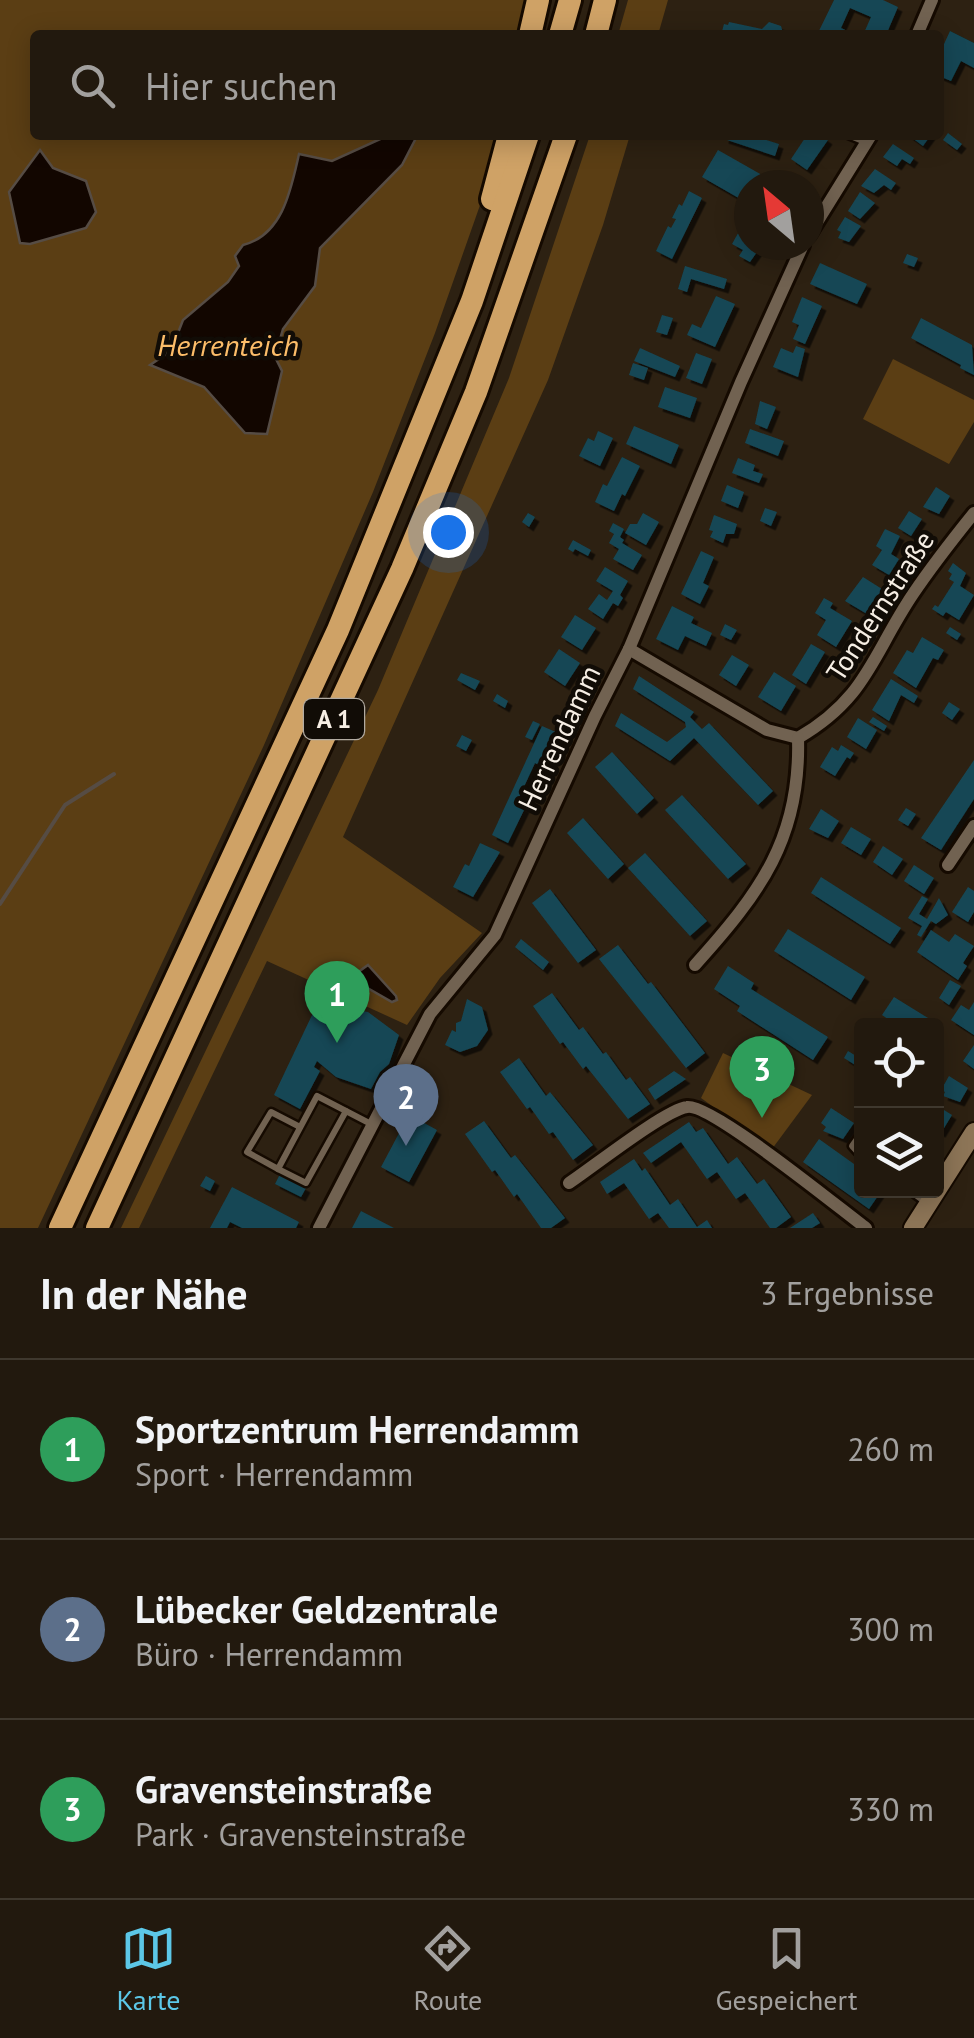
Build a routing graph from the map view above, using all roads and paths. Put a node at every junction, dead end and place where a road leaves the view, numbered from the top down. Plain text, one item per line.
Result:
1 (538, 0) edge
2 (570, 0) edge
3 (605, 0) edge
4 (932, 0) edge
5 (531, 30) edge
6 (561, 30) edge
7 (597, 30) edge
8 (919, 30) edge
9 (507, 140) edge
10 (526, 140) edge
11 (564, 140) edge
12 (867, 140) edge
13 (824, 211) edge
14 (796, 260) edge
15 (428, 414) junction
16 (972, 520) edge
17 (629, 649) junction
18 (798, 738) junction
19 (974, 826) edge
20 (948, 865) dead end
21 (695, 965) dead end
22 (346, 1111) junction
23 (372, 1125) junction
24 (300, 1127) junction
25 (974, 1132) edge
26 (278, 1169) junction
27 (569, 1183) dead end
28 (920, 1198) edge
29 (928, 1204) junction
30 (60, 1228) edge
31 (97, 1228) edge
32 (320, 1228) edge
33 (866, 1228) edge
34 (913, 1228) edge

1 - 5 highway
2 - 6 highway
3 - 7 highway
4 - 8 street
9 - 15 highway
10 - 15 highway, A 1
11 - 31 highway, A 1
12 - 13 street
14 - 17 street, Herrendamm
15 - 30 highway, A 1
16 - 18 street, Tondernstraße
17 - 18 street
17 - 23 street, Herrendamm
18 - 21 street
19 - 20 street
22 - 23 lane
22 - 24 lane
22 - 26 lane
23 - 32 street, Herrendamm
24 - 26 lane
24 - 26 lane
25 - 29 main road
27 - 33 street
28 - 29 lane
29 - 34 main road

